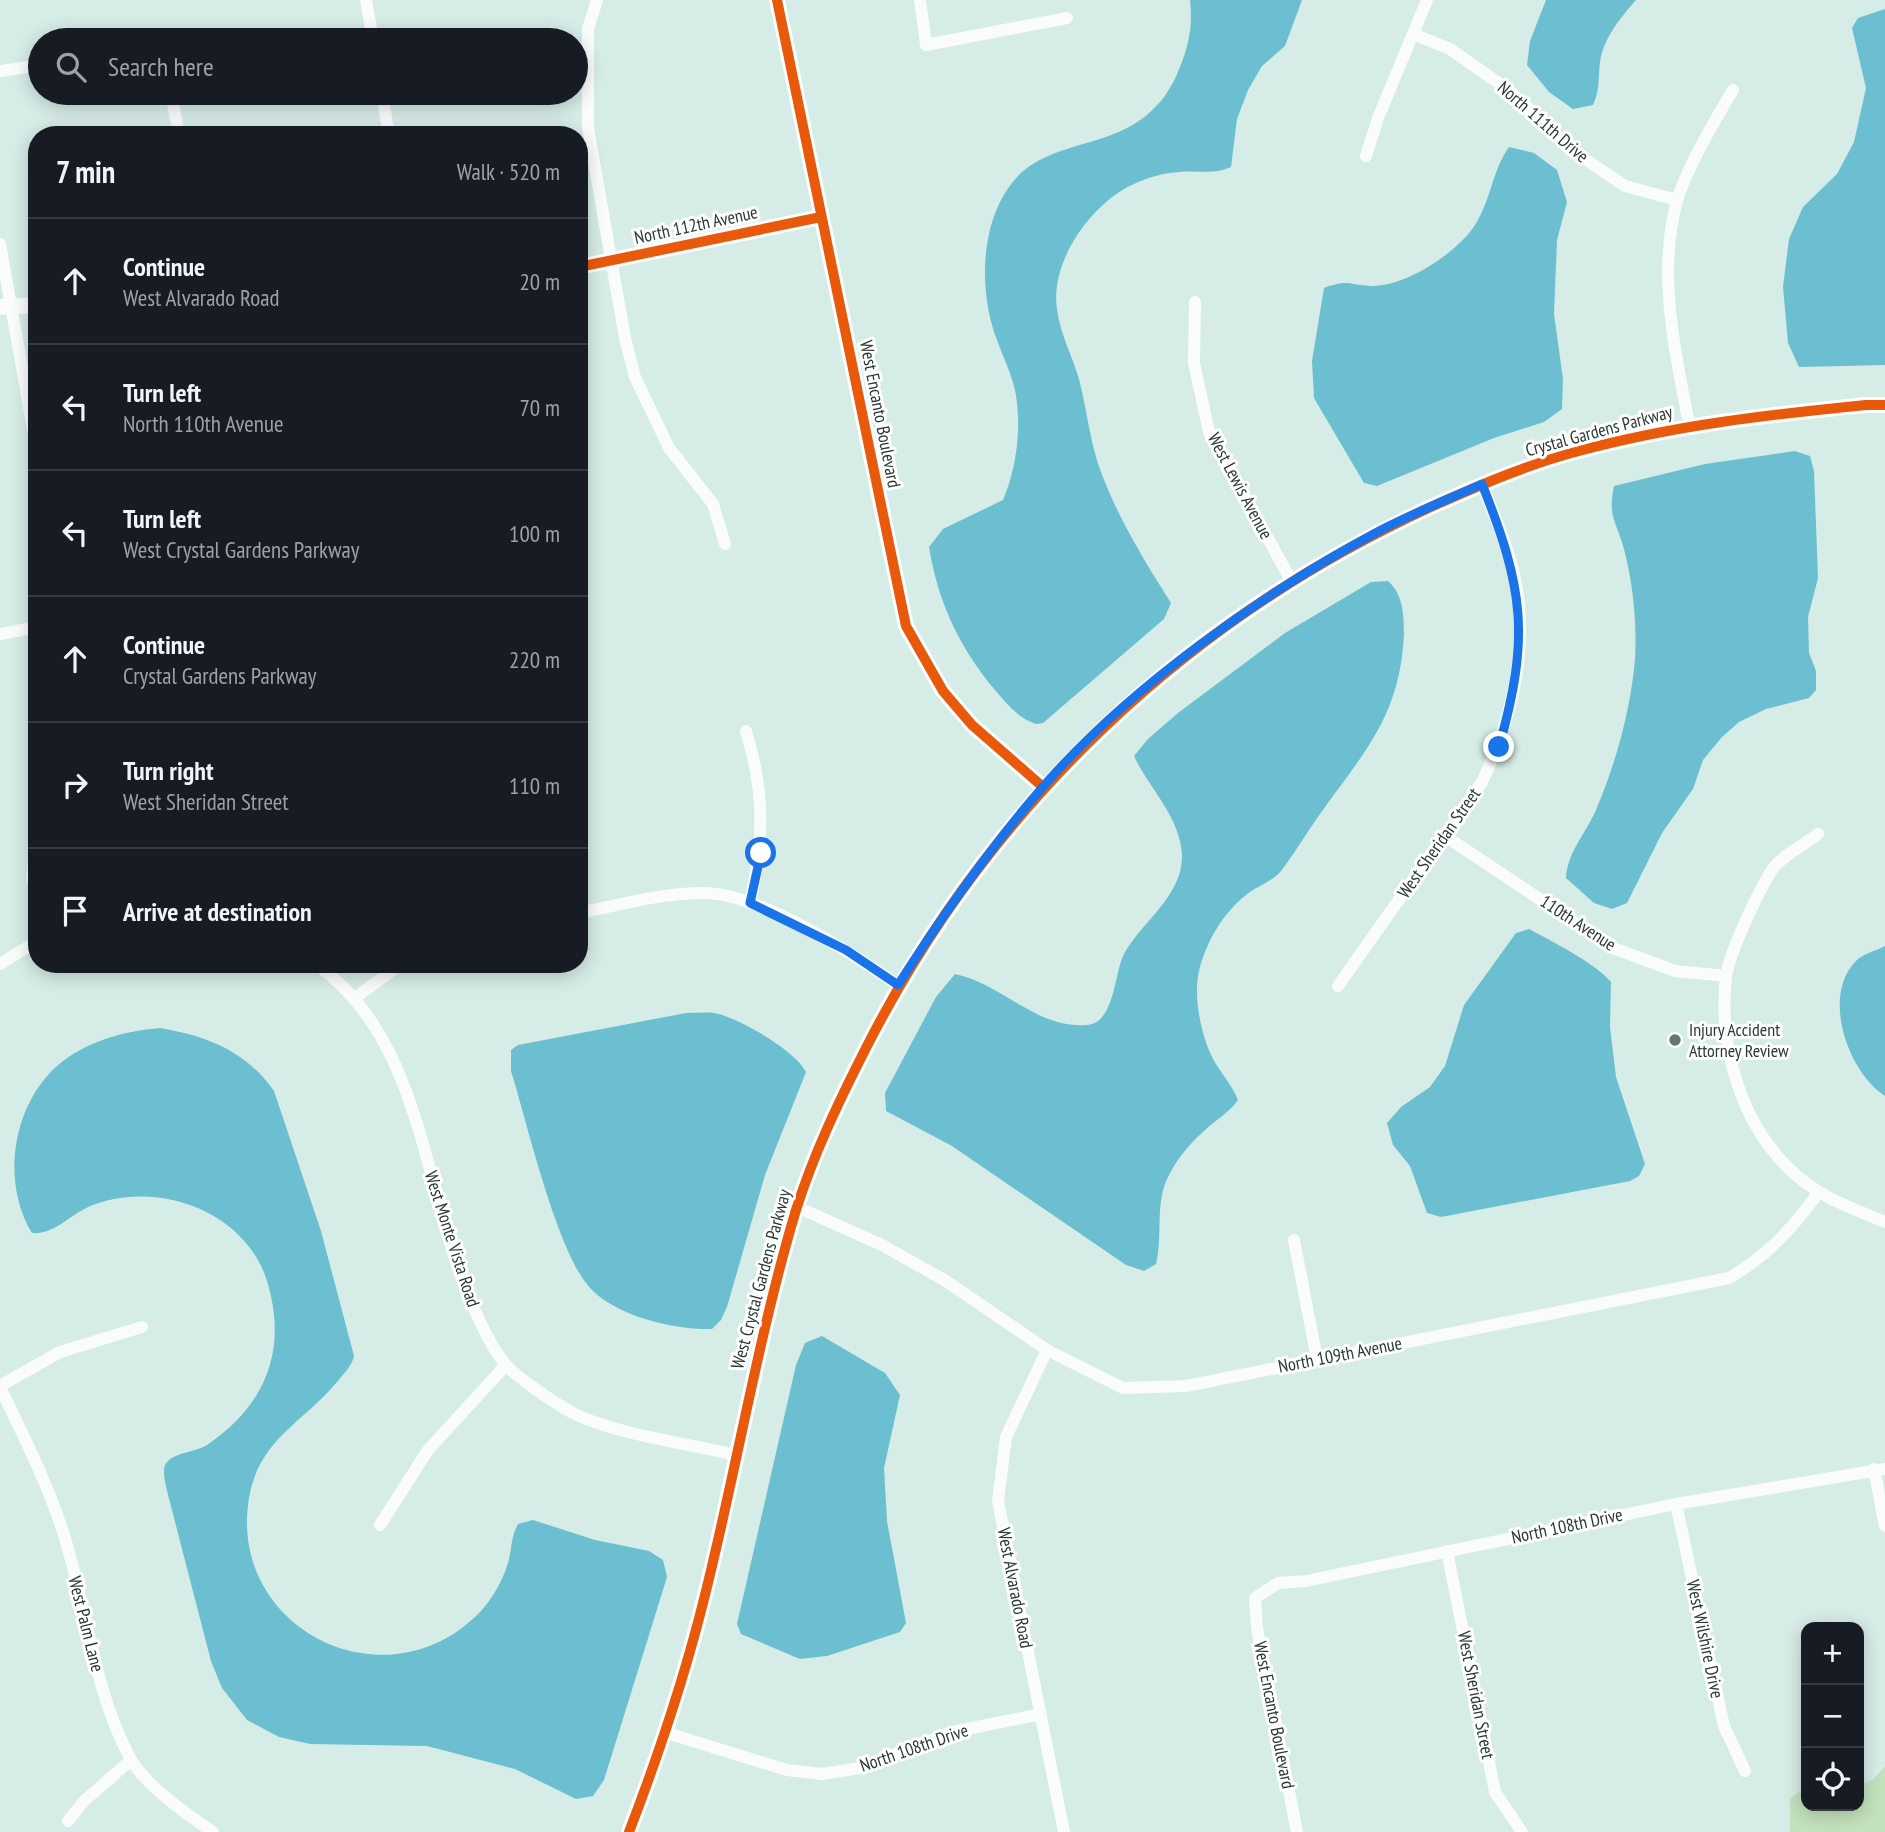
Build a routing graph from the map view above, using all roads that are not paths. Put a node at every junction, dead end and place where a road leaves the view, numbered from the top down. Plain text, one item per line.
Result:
1 (366, 0) edge
2 (597, 0) edge
3 (777, 0) edge
4 (920, 0) edge
5 (1427, 0) edge
6 (1067, 18) dead end
7 (371, 28) edge
8 (1413, 34) junction
9 (28, 67) edge
10 (0, 71) edge
11 (1733, 90) dead end
12 (173, 105) edge
13 (384, 105) edge
14 (177, 126) edge
15 (388, 126) edge
16 (1366, 156) dead end
17 (1677, 200) junction
18 (821, 217) junction
19 (0, 244) edge
20 (610, 262) junction
21 (588, 266) edge
22 (1195, 302) dead end
23 (28, 305) edge
24 (6, 306) edge
25 (1885, 405) edge
26 (28, 410) edge
27 (1689, 424) junction
28 (1482, 484) junction
29 (725, 544) dead end
30 (1292, 582) junction
31 (28, 629) edge
32 (0, 634) edge
33 (746, 731) dead end
34 (1043, 787) junction
35 (1818, 834) dead end
36 (1445, 836) junction
37 (750, 903) junction
38 (588, 911) edge
39 (28, 947) edge
40 (0, 964) edge
41 (327, 973) edge
42 (389, 973) edge
43 (1726, 976) junction
44 (898, 985) junction
45 (1338, 986) dead end
46 (356, 998) junction
47 (1818, 1193) junction
48 (797, 1207) junction
49 (1885, 1222) edge
50 (1294, 1240) dead end
51 (142, 1327) dead end
52 (1047, 1350) junction
53 (1317, 1359) junction
54 (506, 1364) junction
55 (0, 1387) edge
56 (735, 1455) junction
57 (1880, 1469) edge
58 (1676, 1504) junction
59 (380, 1525) dead end
60 (1885, 1527) edge
61 (1447, 1551) junction
62 (1255, 1598) joint
63 (1041, 1714) junction
64 (667, 1733) junction
65 (131, 1760) junction
66 (1745, 1770) dead end
67 (68, 1821) dead end
68 (213, 1832) edge
69 (629, 1832) edge
70 (1064, 1832) edge
71 (1297, 1832) edge
72 (1522, 1832) edge

1 - 7 street
2 - 20 street
3 - 18 street, West Encanto Boulevard
4 - 6 street
5 - 8 street
8 - 16 street
8 - 17 street, North 111th Drive
9 - 10 street
11 - 17 street
12 - 14 street
13 - 15 street
17 - 27 street
18 - 20 street, North 112th Avenue
18 - 34 street, West Encanto Boulevard
19 - 24 street
20 - 21 street, North 112th Avenue
20 - 29 street
22 - 30 street, West Lewis Avenue
23 - 24 street
24 - 26 street
25 - 27 street, Crystal Gardens Parkway
27 - 28 street, Crystal Gardens Parkway
28 - 30 street, Crystal Gardens Parkway
28 - 36 street, West Sheridan Street
30 - 34 street, Crystal Gardens Parkway
31 - 32 street
33 - 37 street
34 - 44 street, West Crystal Gardens Parkway
35 - 43 street
36 - 43 street, 110th Avenue
36 - 45 street, West Sheridan Street
37 - 38 street
37 - 44 street
39 - 40 street
41 - 46 street, West Monte Vista Road
42 - 46 street
43 - 47 street
44 - 48 street, West Crystal Gardens Parkway
46 - 54 street, West Monte Vista Road
47 - 49 street
47 - 53 street, North 109th Avenue
48 - 52 street, North 109th Avenue
48 - 56 street, West Crystal Gardens Parkway
50 - 53 street
51 - 55 street
52 - 53 street, North 109th Avenue
52 - 63 street, West Alvarado Road
54 - 56 street, West Monte Vista Road
54 - 59 street
55 - 65 street, West Palm Lane
56 - 64 street, West Crystal Gardens Parkway
57 - 58 street, North 108th Drive
57 - 60 street
58 - 61 street, North 108th Drive
58 - 66 street, West Wilshire Drive
61 - 62 street, North 108th Drive
61 - 72 street, West Sheridan Street
62 - 71 street, West Encanto Boulevard
63 - 64 street, North 108th Drive
63 - 70 street, West Alvarado Road
64 - 69 street, West Crystal Gardens Parkway
65 - 67 street
65 - 68 street, West Palm Lane

